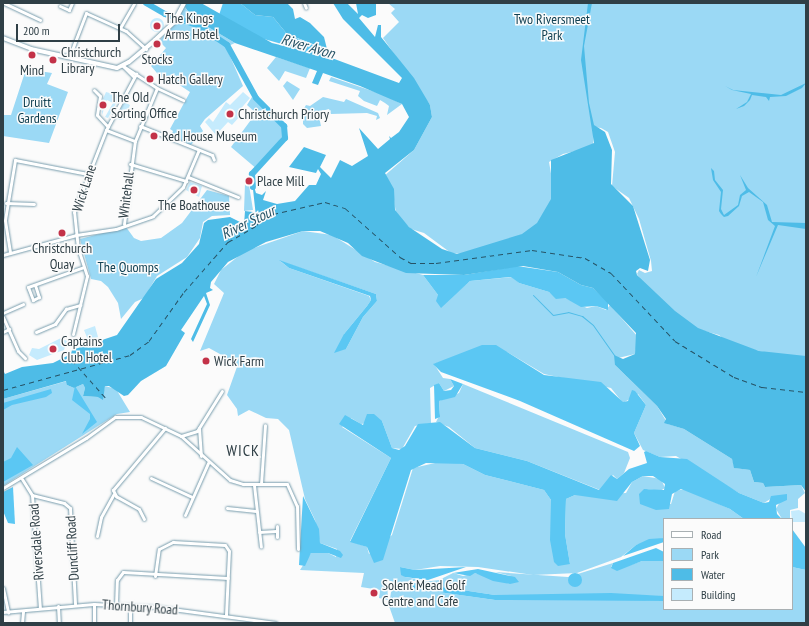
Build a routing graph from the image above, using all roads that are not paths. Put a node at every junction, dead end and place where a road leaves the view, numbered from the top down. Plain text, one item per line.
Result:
1 (4, 3) edge
2 (72, 3) edge
3 (304, 3) edge
4 (134, 4) edge
5 (184, 4) edge
6 (60, 6) dead end
7 (306, 8) dead end
8 (40, 20) dead end
9 (120, 29) junction
10 (117, 32) dead end
11 (3, 38) edge
12 (146, 49) junction
13 (70, 55) junction
14 (123, 66) junction
15 (135, 75) junction
16 (157, 88) junction
17 (94, 90) dead end
18 (183, 100) dead end
19 (140, 126) junction
20 (107, 128) junction
21 (135, 141) junction
22 (198, 151) junction
23 (214, 160) dead end
24 (130, 164) junction
25 (88, 174) junction
26 (187, 179) junction
27 (3, 190) edge
28 (8, 190) junction
29 (238, 197) dead end
30 (6, 203) junction
31 (34, 204) dead end
32 (124, 224) junction
33 (76, 235) junction
34 (10, 252) junction
35 (3, 255) edge
36 (84, 267) junction
37 (35, 285) junction
38 (23, 304) dead end
39 (80, 305) junction
40 (3, 313) edge
41 (3, 317) edge
42 (9, 329) junction
43 (3, 332) edge
44 (36, 332) dead end
45 (73, 334) dead end
46 (25, 358) dead end
47 (222, 391) dead end
48 (265, 425) dead end
49 (165, 428) junction
50 (199, 428) junction
51 (181, 436) junction
52 (201, 457) junction
53 (208, 463) junction
54 (151, 478) dead end
55 (22, 479) junction
56 (261, 484) junction
57 (254, 485) junction
58 (3, 488) edge
59 (114, 494) junction
60 (32, 495) junction
61 (192, 497) junction
62 (227, 508) dead end
63 (256, 511) junction
64 (185, 516) dead end
65 (144, 519) dead end
66 (277, 526) dead end
67 (276, 531) junction
68 (259, 532) junction
69 (97, 536) dead end
70 (184, 536) dead end
71 (276, 538) dead end
72 (183, 540) junction
73 (262, 547) dead end
74 (298, 549) dead end
75 (155, 576) junction
76 (228, 578) junction
77 (3, 588) edge
78 (75, 604) junction
79 (94, 604) junction
80 (116, 605) junction
81 (58, 606) junction
82 (130, 606) junction
83 (40, 608) junction
84 (23, 611) junction
85 (3, 612) edge
86 (8, 612) junction
87 (226, 615) junction
88 (22, 623) edge
89 (59, 623) edge
90 (94, 623) edge
91 (130, 623) edge
92 (276, 623) edge

1 - 8 street
2 - 6 street
3 - 7 street
4 - 9 street
5 - 12 street
9 - 10 street
9 - 12 street
9 - 13 street
11 - 13 street
12 - 14 street
13 - 14 street
14 - 15 street
15 - 16 street
15 - 20 street, Wick Lane
16 - 18 street
16 - 19 street, Whitehall
17 - 20 street
19 - 21 street, Whitehall
19 - 22 street
20 - 21 street
20 - 25 street, Wick Lane
21 - 24 street, Whitehall
22 - 23 street
22 - 26 street
24 - 26 street
24 - 32 street, Whitehall
25 - 28 street
25 - 33 street, Wick Lane
26 - 29 street
26 - 32 street
27 - 28 street
28 - 30 street
30 - 31 street
30 - 34 street
32 - 33 street, Whitehall
33 - 34 street, Whitehall
33 - 36 street, Wick Lane
34 - 35 street, Whitehall
36 - 37 street
36 - 39 street, Wick Lane
37 - 37 street
38 - 40 street
39 - 44 street
39 - 45 street, Wick Lane
41 - 42 street
42 - 43 street
42 - 46 street
47 - 50 street
48 - 56 street
49 - 51 street
49 - 55 street
49 - 59 street
50 - 51 street
50 - 52 street
51 - 52 street
52 - 53 street
53 - 57 street
53 - 61 street
54 - 61 street
55 - 58 street
55 - 60 street, Riversdale Road
56 - 57 street
56 - 74 street
57 - 63 street
59 - 65 street
59 - 69 street
60 - 78 street, Duncliff Road
60 - 83 street, Riversdale Road
61 - 64 street
62 - 63 street
63 - 68 street
66 - 67 street
67 - 68 street
67 - 71 street
68 - 73 street
70 - 72 street
72 - 75 street
72 - 76 street
75 - 76 street
75 - 80 street
76 - 87 street
77 - 86 street
78 - 79 street, Thornbury Road
78 - 81 street, Thornbury Road
79 - 80 street, Thornbury Road
79 - 90 street
80 - 82 street, Thornbury Road
81 - 83 street, Thornbury Road
81 - 89 street
82 - 87 street, Thornbury Road
82 - 91 street
83 - 84 street, Thornbury Road
84 - 86 street, Thornbury Road
84 - 88 street
85 - 86 street, Thornbury Road
87 - 92 street, Thornbury Road

